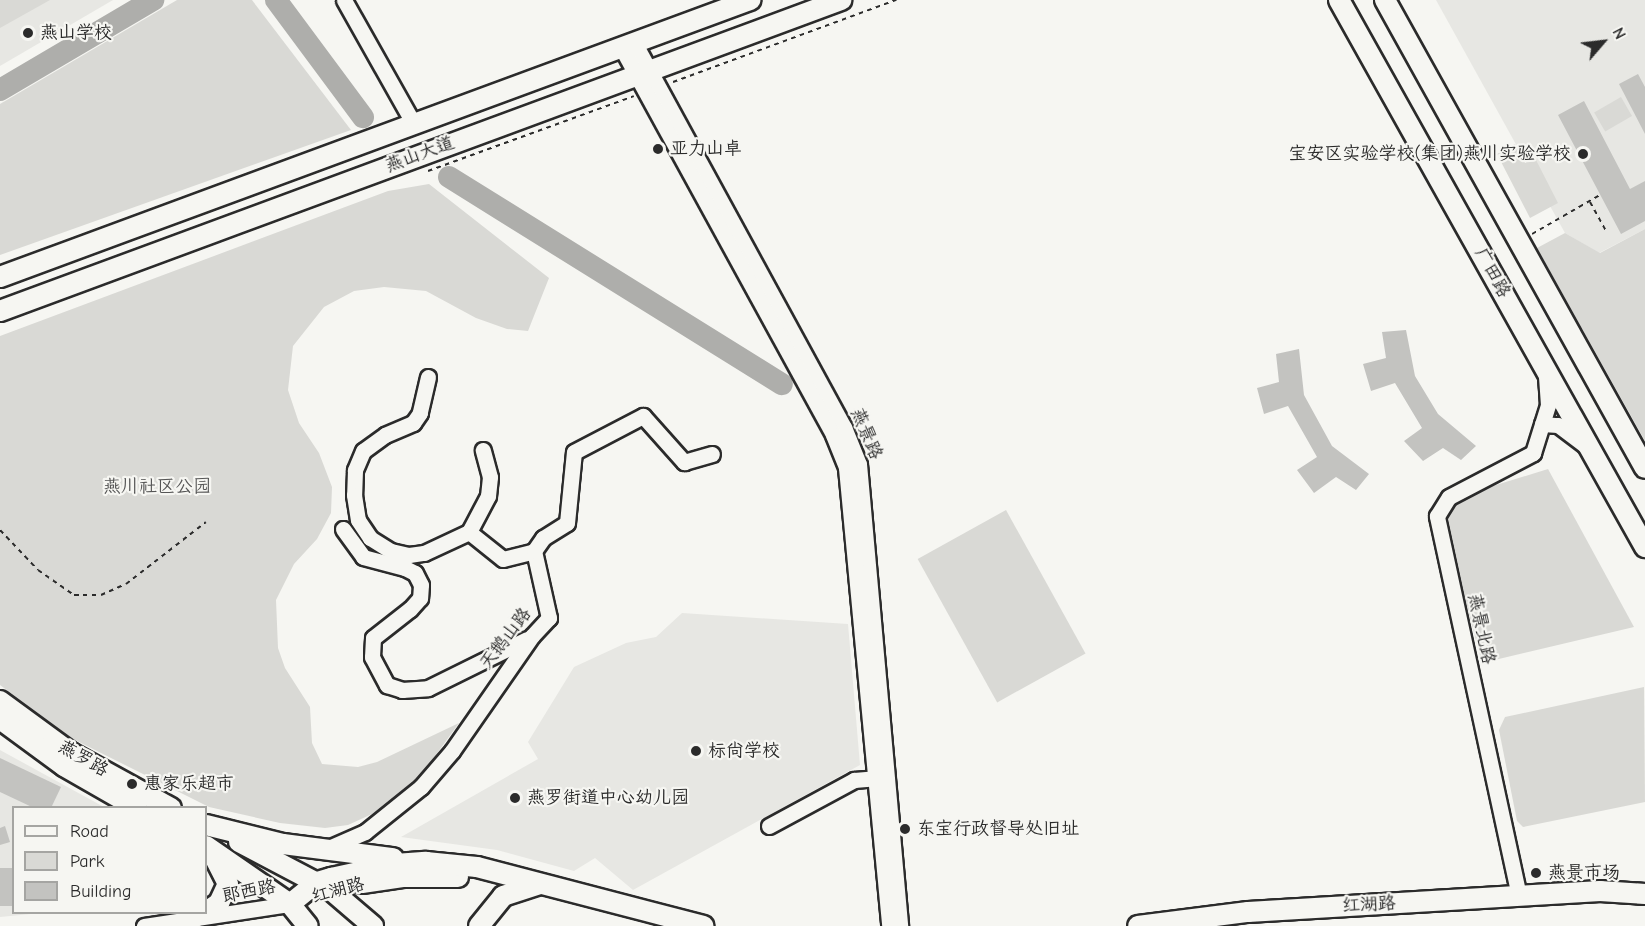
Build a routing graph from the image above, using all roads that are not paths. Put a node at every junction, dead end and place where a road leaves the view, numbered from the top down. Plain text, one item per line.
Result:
1 (344, 0) edge
2 (750, 0) edge
3 (840, 0) edge
4 (1339, 0) edge
5 (1385, 0) edge
6 (628, 45) junction
7 (642, 72) junction
8 (414, 124) junction
9 (0, 277) edge
10 (0, 311) edge
11 (1544, 366) junction
12 (428, 377) dead end
13 (1542, 423) junction
14 (483, 450) dead end
15 (1591, 451) junction
16 (712, 454) dead end
17 (1645, 468) edge
18 (343, 529) dead end
19 (469, 532) junction
20 (1645, 547) edge
21 (534, 551) junction
22 (532, 636) junction
23 (0, 701) edge
24 (0, 719) edge
25 (875, 778) junction
26 (135, 806) edge
27 (169, 806) edge
28 (207, 825) edge
29 (207, 826) edge
30 (769, 826) dead end
31 (207, 847) edge
32 (207, 847) edge
33 (323, 850) junction
34 (426, 862) junction
35 (1645, 881) edge
36 (542, 883) junction
37 (325, 887) junction
38 (1600, 891) junction
39 (1645, 894) edge
40 (1519, 896) junction
41 (290, 904) junction
42 (207, 911) edge
43 (201, 914) edge
44 (1249, 919) edge
45 (186, 922) junction
46 (144, 926) edge
47 (308, 926) edge
48 (373, 926) edge
49 (479, 926) edge
50 (703, 926) edge
51 (889, 926) edge
52 (900, 926) edge
53 (1138, 926) edge

1 - 8 street
2 - 6 main road, 燕山大道
3 - 7 main road, 燕山大道
4 - 11 main road, 广田路
5 - 17 main road
6 - 7 street, 燕景路
6 - 8 main road, 燕山大道
7 - 10 main road, 燕山大道
7 - 25 street, 燕景路
7 - 52 street, 燕景路
8 - 9 main road, 燕山大道
11 - 13 street, 燕景北路
11 - 15 main road, 广田路
12 - 19 street
13 - 15 street
13 - 40 street, 燕景北路
14 - 19 street
15 - 20 main road, 广田路
16 - 21 street
18 - 22 street
19 - 21 street
21 - 22 street, 天鹅山路
22 - 33 street, 天鹅山路
23 - 27 main road, 燕罗路
24 - 26 main road, 燕罗路
25 - 30 street
25 - 51 street, 燕景路
28 - 33 main road
29 - 37 main road
31 - 41 main road
32 - 42 main road
33 - 34 main road
34 - 36 main road, 红湖路
34 - 37 main road, 红湖路
35 - 38 main road, 红湖路
36 - 37 main road, 红湖路
36 - 49 main road
36 - 50 main road, 红湖路
37 - 41 main road, 红湖路
37 - 48 main road
38 - 39 main road, 红湖路
38 - 40 main road, 红湖路
40 - 44 main road, 红湖路
41 - 45 street, 郎西路
41 - 47 main road
43 - 45 main road
44 - 53 main road, 红湖路
45 - 46 street, 郎西路

